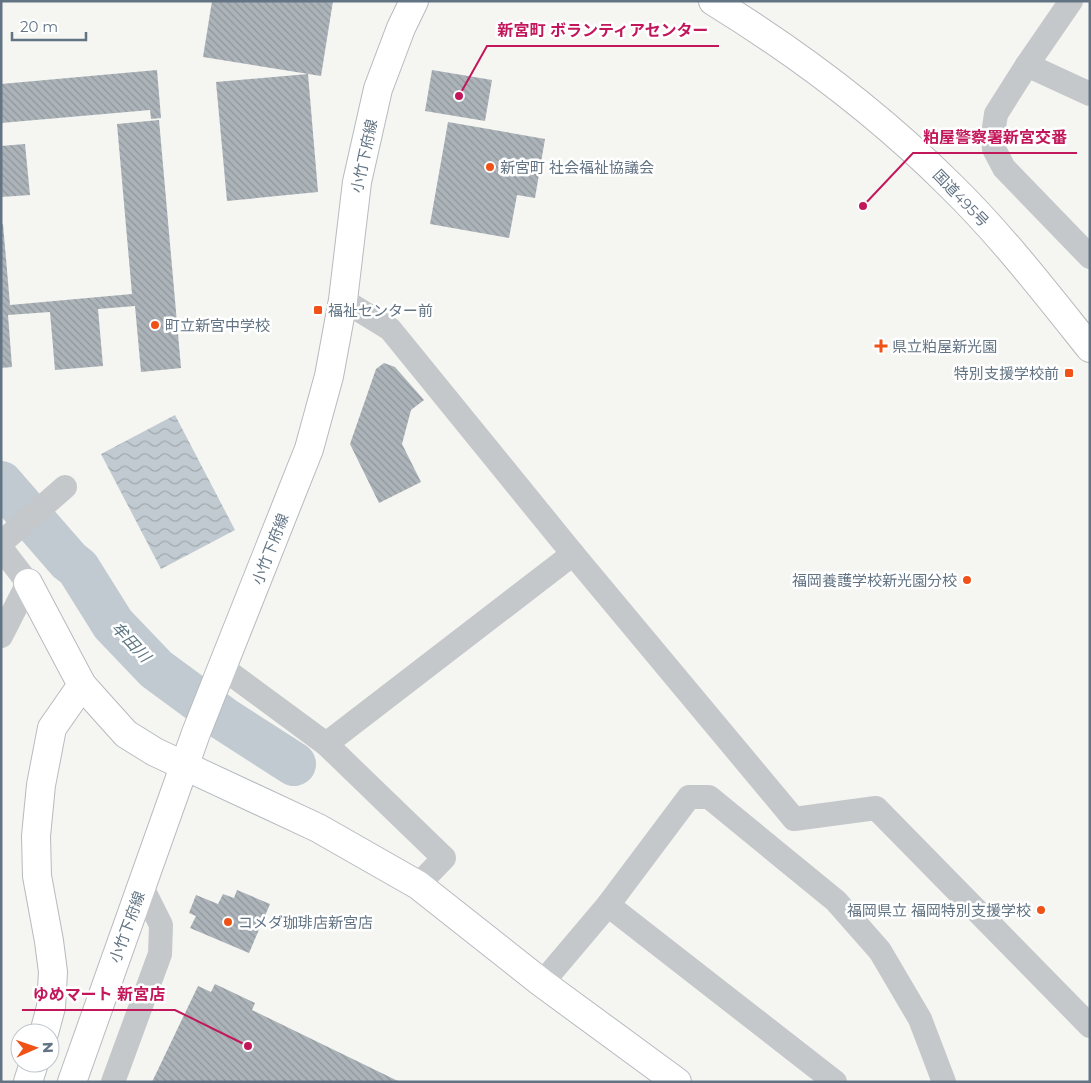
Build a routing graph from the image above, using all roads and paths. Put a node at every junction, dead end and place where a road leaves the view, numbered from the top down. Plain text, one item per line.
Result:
1 (414, 1) edge
2 (713, 1) edge
3 (1071, 1) edge
4 (1027, 65) junction
5 (1090, 94) edge
6 (1090, 257) edge
7 (343, 300) junction
8 (1090, 348) edge
9 (65, 486) dead end
10 (1, 543) edge
11 (1, 548) edge
12 (573, 554) junction
13 (28, 582) junction
14 (1, 636) edge
15 (220, 675) junction
16 (82, 685) junction
17 (326, 744) junction
18 (185, 765) junction
19 (418, 885) junction
20 (142, 887) junction
21 (608, 905) junction
22 (542, 982) junction
23 (47, 1023) edge
24 (1090, 1026) edge
25 (76, 1070) edge
26 (662, 1077) edge
27 (114, 1082) edge
28 (835, 1082) edge
29 (944, 1082) edge

1 - 7 main road, 小竹下府線
2 - 8 main road, 国道495号
3 - 4 street
4 - 5 street
4 - 6 street
7 - 12 street
7 - 15 main road, 小竹下府線
9 - 10 street
11 - 13 street
12 - 17 street
12 - 24 street
13 - 14 street
13 - 16 main road
15 - 17 street
15 - 18 main road, 小竹下府線
16 - 18 main road
16 - 23 main road
17 - 19 street
18 - 19 main road
18 - 20 main road, 小竹下府線
19 - 22 main road
20 - 25 main road, 小竹下府線
20 - 27 street
21 - 22 street
21 - 28 street
21 - 29 street
22 - 26 main road

